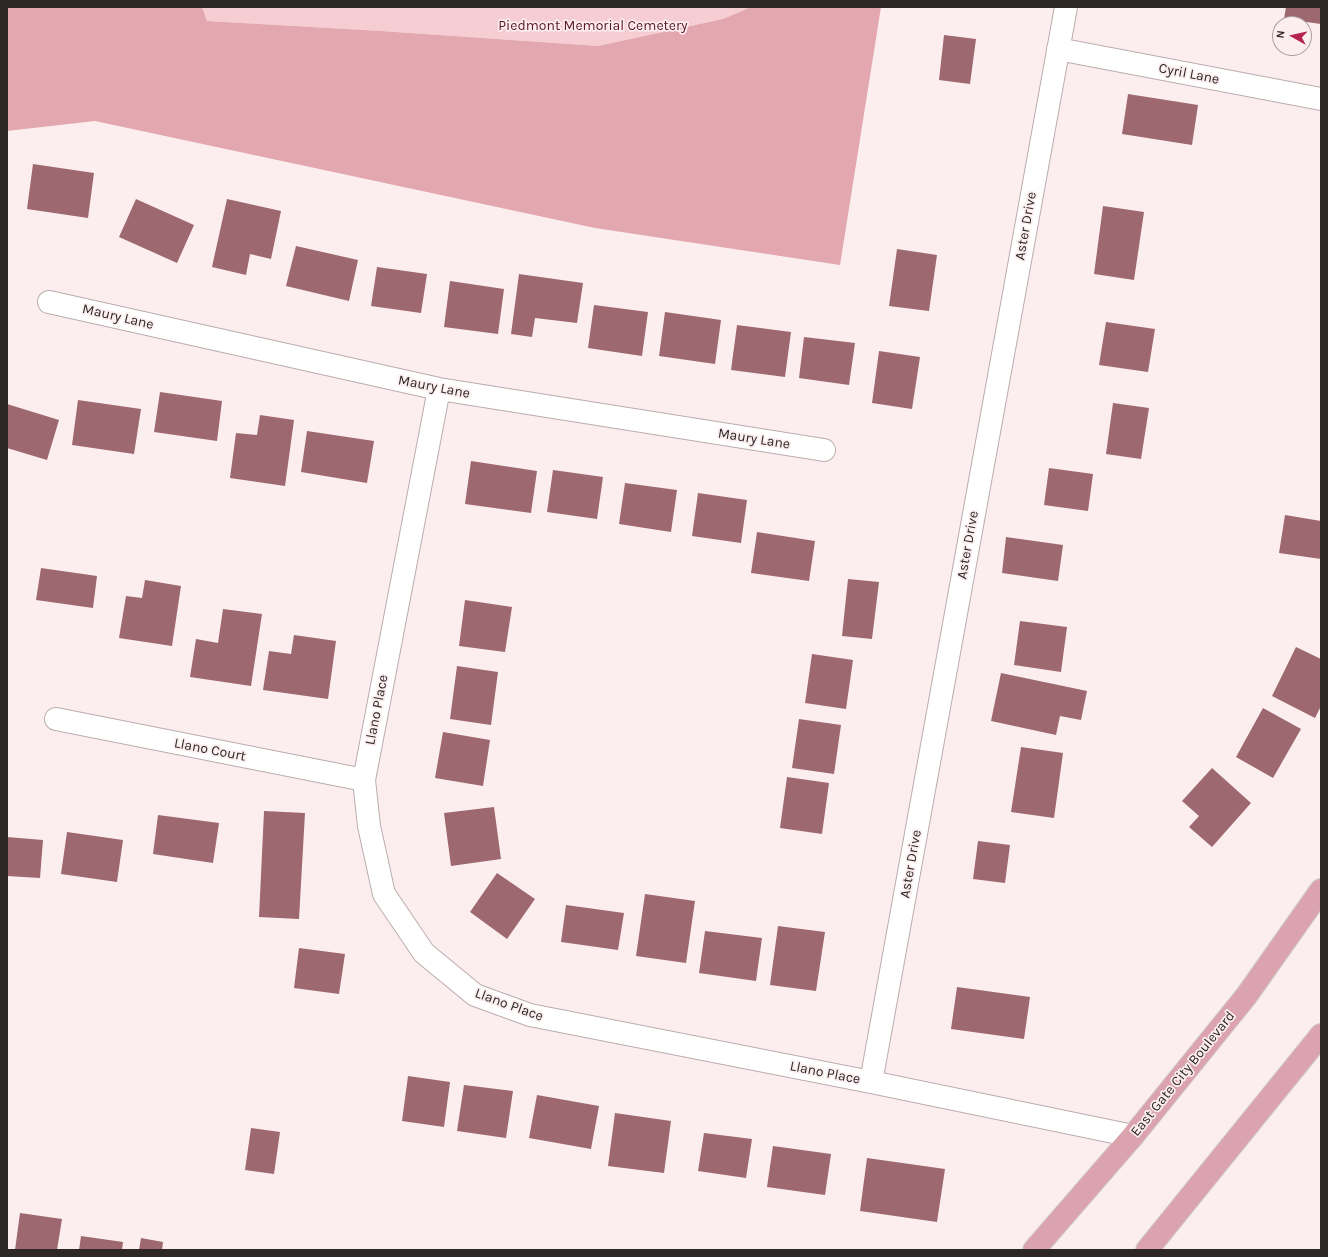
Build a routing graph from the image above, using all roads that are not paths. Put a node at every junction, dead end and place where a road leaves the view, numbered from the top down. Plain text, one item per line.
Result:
1 (1066, 7) edge
2 (1058, 49) junction
3 (1321, 99) edge
4 (49, 302) dead end
5 (439, 389) junction
6 (824, 450) dead end
7 (56, 719) dead end
8 (364, 780) junction
9 (1321, 890) edge
10 (1321, 1035) edge
11 (871, 1082) junction
12 (1133, 1136) junction
13 (1034, 1250) edge
14 (1147, 1250) edge

1 - 2 street, Aster Drive
2 - 3 street, Cyril Lane
2 - 11 street, Aster Drive
4 - 5 street, Maury Lane
5 - 6 street, Maury Lane
5 - 8 street, Llano Place
7 - 8 street, Llano Court
8 - 11 street, Llano Place
9 - 12 main road, East Gate City Boulevard
10 - 14 main road
11 - 12 street, Llano Place
12 - 13 main road, East Gate City Boulevard

